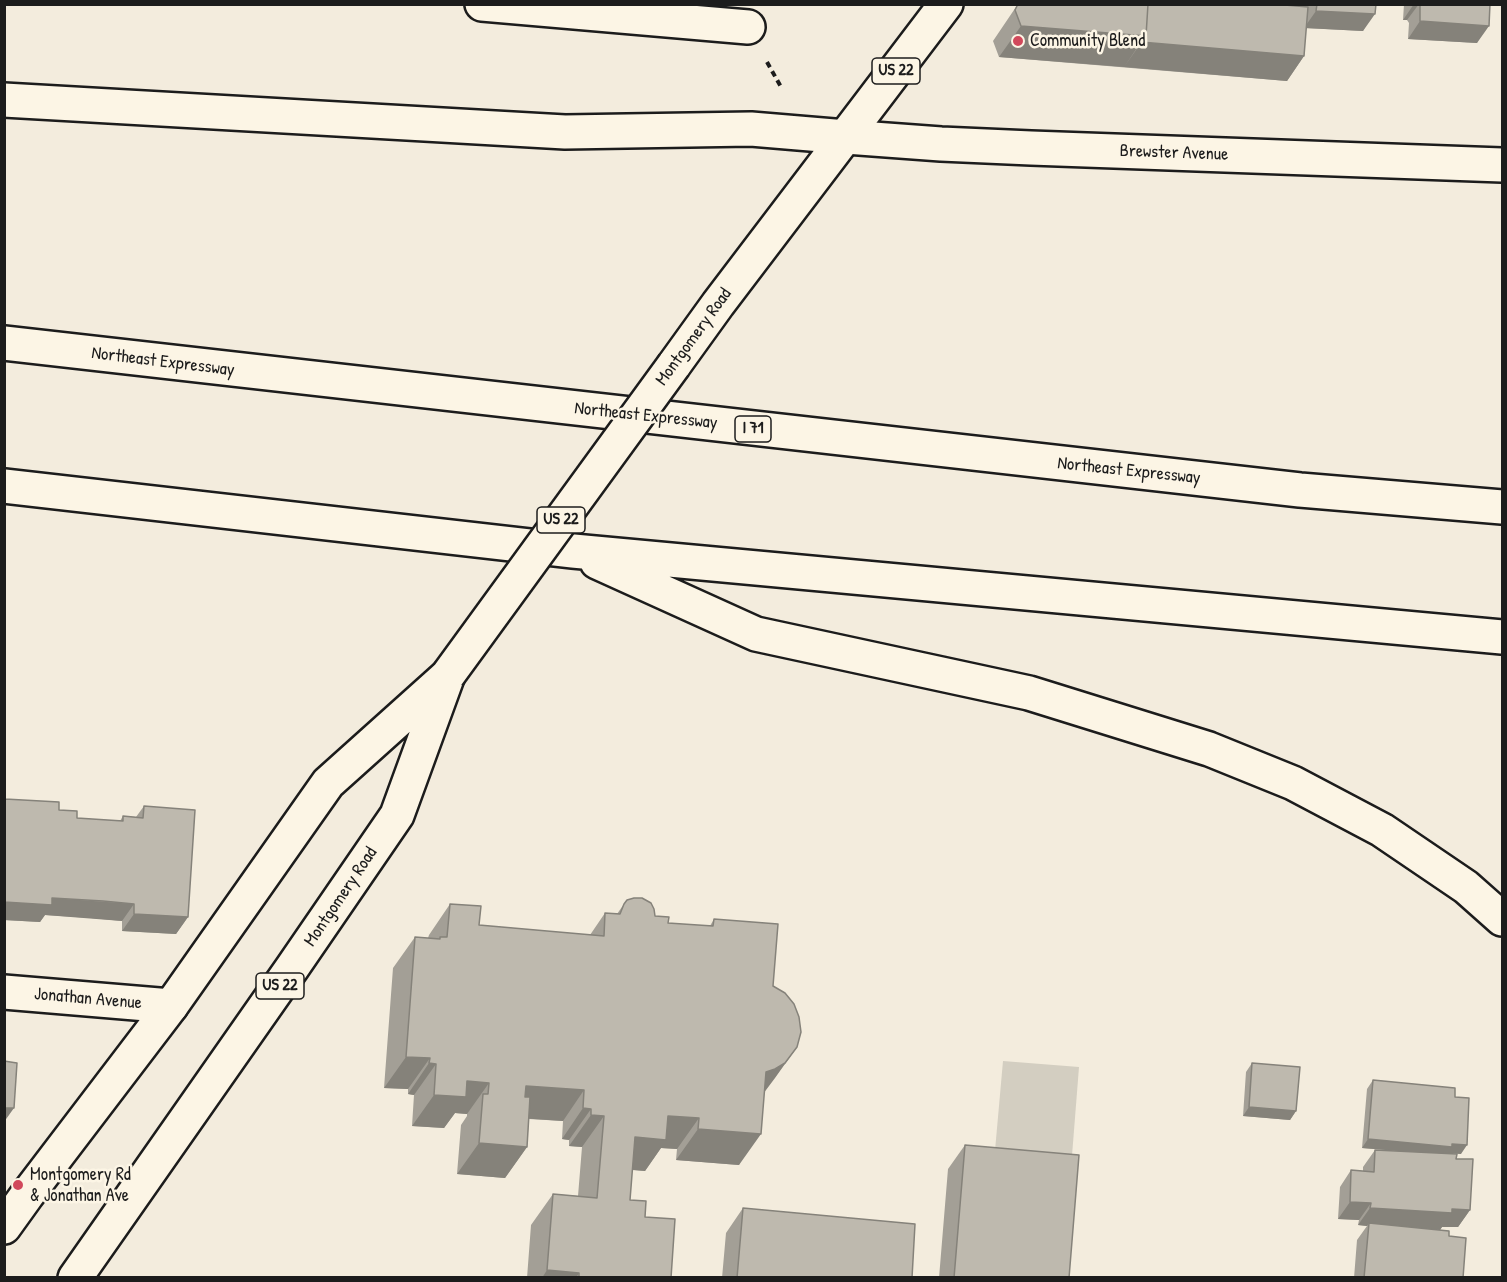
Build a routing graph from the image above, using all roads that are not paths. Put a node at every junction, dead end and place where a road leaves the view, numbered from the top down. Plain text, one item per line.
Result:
1 (482, 4) edge
2 (946, 4) edge
3 (748, 27) dead end
4 (4, 100) edge
5 (846, 137) junction
6 (1503, 165) edge
7 (4, 343) edge
8 (4, 486) edge
9 (1503, 507) edge
10 (573, 552) junction
11 (1503, 637) edge
12 (448, 675) junction
13 (1503, 919) edge
14 (4, 992) edge
15 (171, 1006) junction
16 (4, 1227) edge
17 (75, 1278) edge

1 - 3 main road
2 - 5 main road, Montgomery Road / US 22
4 - 5 main road, Brewster Avenue
5 - 6 main road, Brewster Avenue
5 - 12 main road, Montgomery Road / US 22, bridge
7 - 9 main road, Northeast Expressway / I 71
8 - 10 main road
10 - 11 main road
10 - 13 main road
12 - 15 main road, Montgomery Road / US 22
12 - 17 main road, Montgomery Road / US 22
14 - 15 main road, Jonathan Avenue
15 - 16 main road, Montgomery Road / US 22

